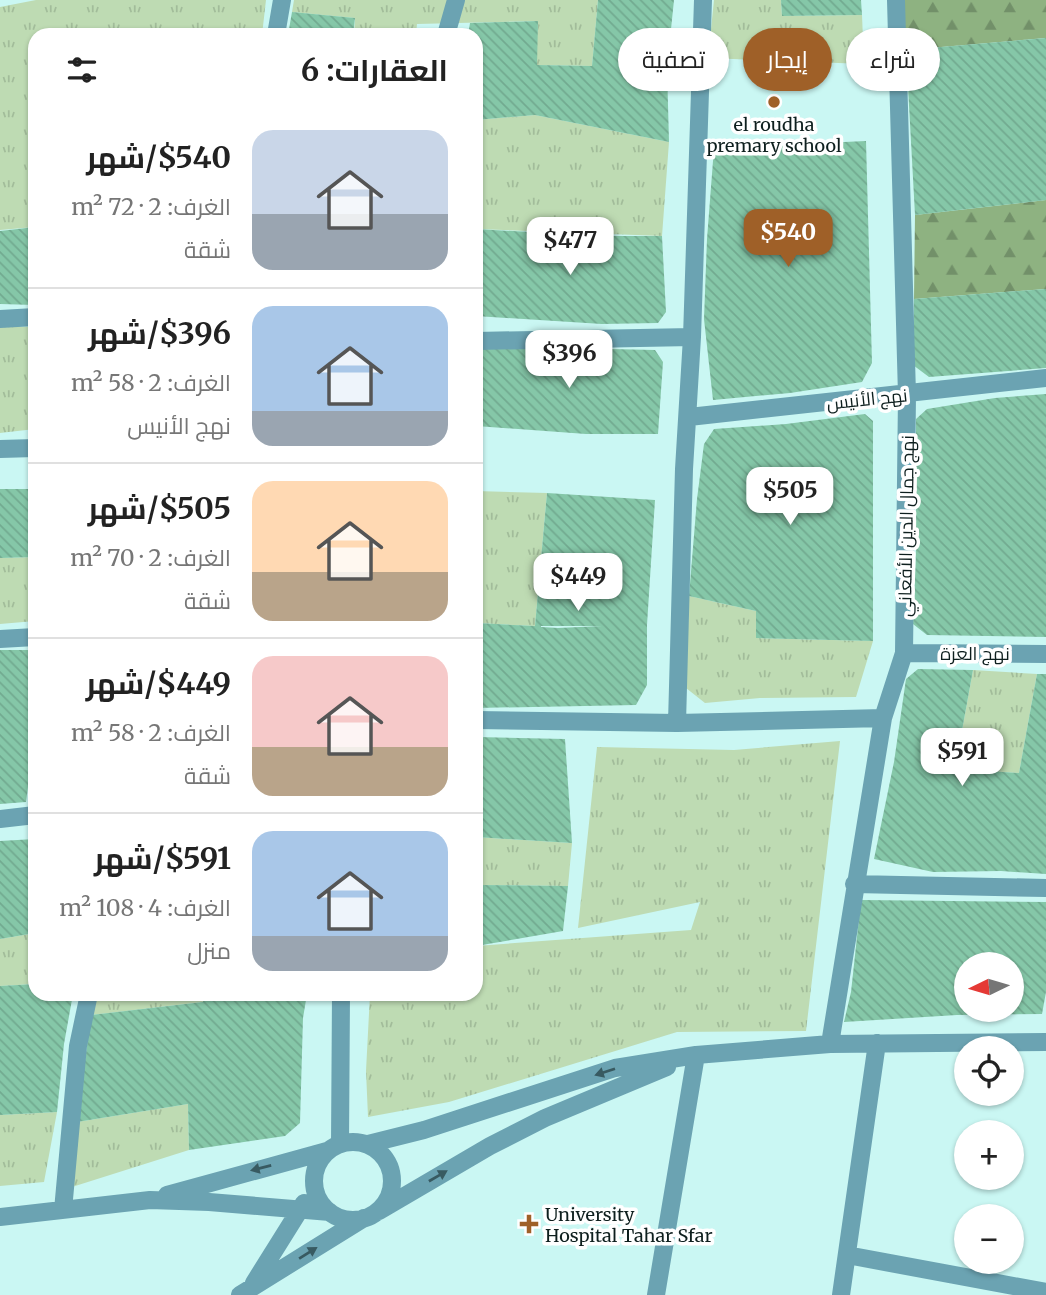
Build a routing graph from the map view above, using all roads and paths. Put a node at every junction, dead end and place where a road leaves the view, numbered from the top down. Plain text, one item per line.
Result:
1 (282, 0) edge
2 (456, 0) edge
3 (703, 0) edge
4 (896, 0) edge
5 (277, 28) edge
6 (448, 28) edge
7 (28, 317) edge
8 (0, 319) edge
9 (692, 337) junction
10 (483, 341) edge
11 (1046, 378) edge
12 (907, 395) junction
13 (689, 417) junction
14 (28, 448) edge
15 (0, 449) edge
16 (28, 638) edge
17 (0, 639) edge
18 (904, 653) junction
19 (1046, 653) edge
20 (883, 718) junction
21 (483, 720) edge
22 (677, 723) junction
23 (28, 816) edge
24 (0, 819) edge
25 (854, 884) junction
26 (1046, 888) edge
27 (88, 1001) edge
28 (341, 1001) edge
29 (1046, 1042) edge
30 (877, 1043) junction
31 (830, 1044) junction
32 (696, 1055) junction
33 (368, 1144) junction
34 (334, 1147) junction
35 (314, 1181) junction
36 (150, 1200) junction
37 (63, 1210) junction
38 (300, 1210) junction
39 (330, 1212) junction
40 (372, 1214) junction
41 (0, 1217) edge
42 (847, 1255) junction
43 (1046, 1292) edge
44 (244, 1293) edge
45 (656, 1295) edge
46 (841, 1295) edge

1 - 5 street
2 - 6 street
3 - 9 street
4 - 12 street, نهج جمال الدين الأفعاني
7 - 8 street
9 - 10 street
9 - 13 street
11 - 12 street, نهج الأنيس
12 - 13 street, نهج الأنيس
12 - 18 street, نهج جمال الدين الأفعاني
13 - 22 street
14 - 15 street
16 - 17 street
18 - 19 street, نهج العزة
18 - 20 street, نهج جمال الدين الأفعاني
20 - 22 street
20 - 25 street, نهج جمال الدين الأفعاني
21 - 22 street
23 - 24 street
25 - 26 street
25 - 31 street, نهج جمال الدين الأفعاني
27 - 37 street
28 - 34 street
29 - 30 street
30 - 31 street
30 - 42 street
31 - 32 street
32 -> 33 street
40 -> 32 street
32 - 45 street
33 - 34 street
33 - 40 street
34 - 35 street
34 -> 36 street
35 - 38 street
35 - 39 street
36 - 37 street
36 - 38 street
37 - 41 street
38 - 39 street
38 - 44 street
39 - 40 street
44 -> 40 street
42 - 43 street
42 - 46 street

